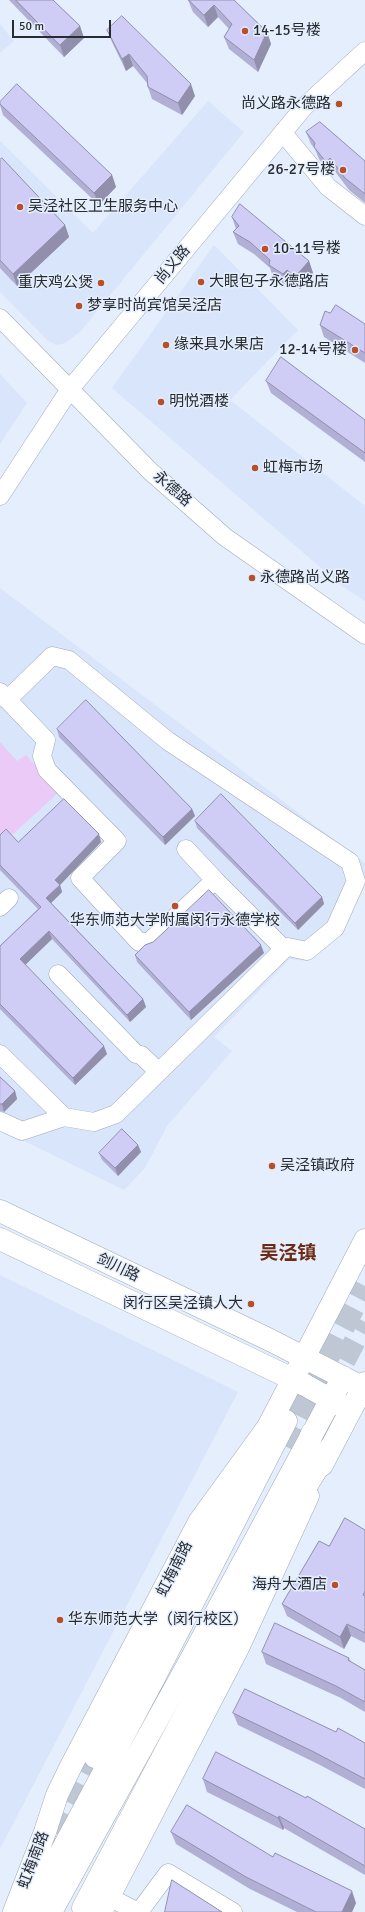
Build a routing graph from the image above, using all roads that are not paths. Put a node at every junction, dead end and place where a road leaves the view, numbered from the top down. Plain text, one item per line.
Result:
1 (365, 51) edge
2 (283, 132) junction
3 (365, 216) edge
4 (0, 318) edge
5 (70, 389) junction
6 (0, 496) edge
7 (365, 635) edge
8 (4, 696) edge
9 (186, 849) dead end
10 (215, 880) junction
11 (288, 947) dead end
12 (58, 974) dead end
13 (0, 1054) edge
14 (159, 1072) junction
15 (64, 1117) junction
16 (0, 1121) edge
17 (0, 1211) edge
18 (0, 1239) edge
19 (365, 1240) edge
20 (310, 1360) junction
21 (343, 1377) junction
22 (298, 1382) junction
23 (364, 1387) edge
24 (330, 1400) junction
25 (358, 1411) edge
26 (268, 1427) junction
27 (312, 1433) junction
28 (330, 1448) junction
29 (277, 1533) junction
30 (95, 1756) tunnel mouth
31 (98, 1906) edge
32 (14, 1912) edge
33 (29, 1912) edge
34 (51, 1912) edge
35 (138, 1912) edge
36 (233, 1912) edge

1 - 2 street, 尚义路
2 - 3 street
2 - 5 street, 尚义路
4 - 5 street, 永德路
5 - 6 street, 尚义路
5 - 7 street, 永德路
8 - 10 street
8 - 11 street
9 - 10 street
10 - 14 street
12 - 14 street
13 - 15 street
14 - 15 street
15 - 16 street
17 - 20 main road, 剑川路
18 - 22 main road, 剑川路
19 - 20 main road, 虹梅南路
20 - 21 main road, 剑川路
20 - 22 main road, 虹梅南路
21 - 23 main road, 剑川路
21 - 24 main road
22 - 24 main road, 剑川路
22 - 26 main road, 虹梅南路
22 - 33 main road, 虹梅南路
23 - 25 main road
24 - 25 main road, 剑川路
24 - 27 main road
25 - 28 main road
26 - 30 main road
26 - 32 main road, 虹梅南路
27 - 29 main road
27 - 34 main road
28 - 29 main road
28 - 31 main road
29 - 31 main road
31 - 35 street
35 - 36 street

